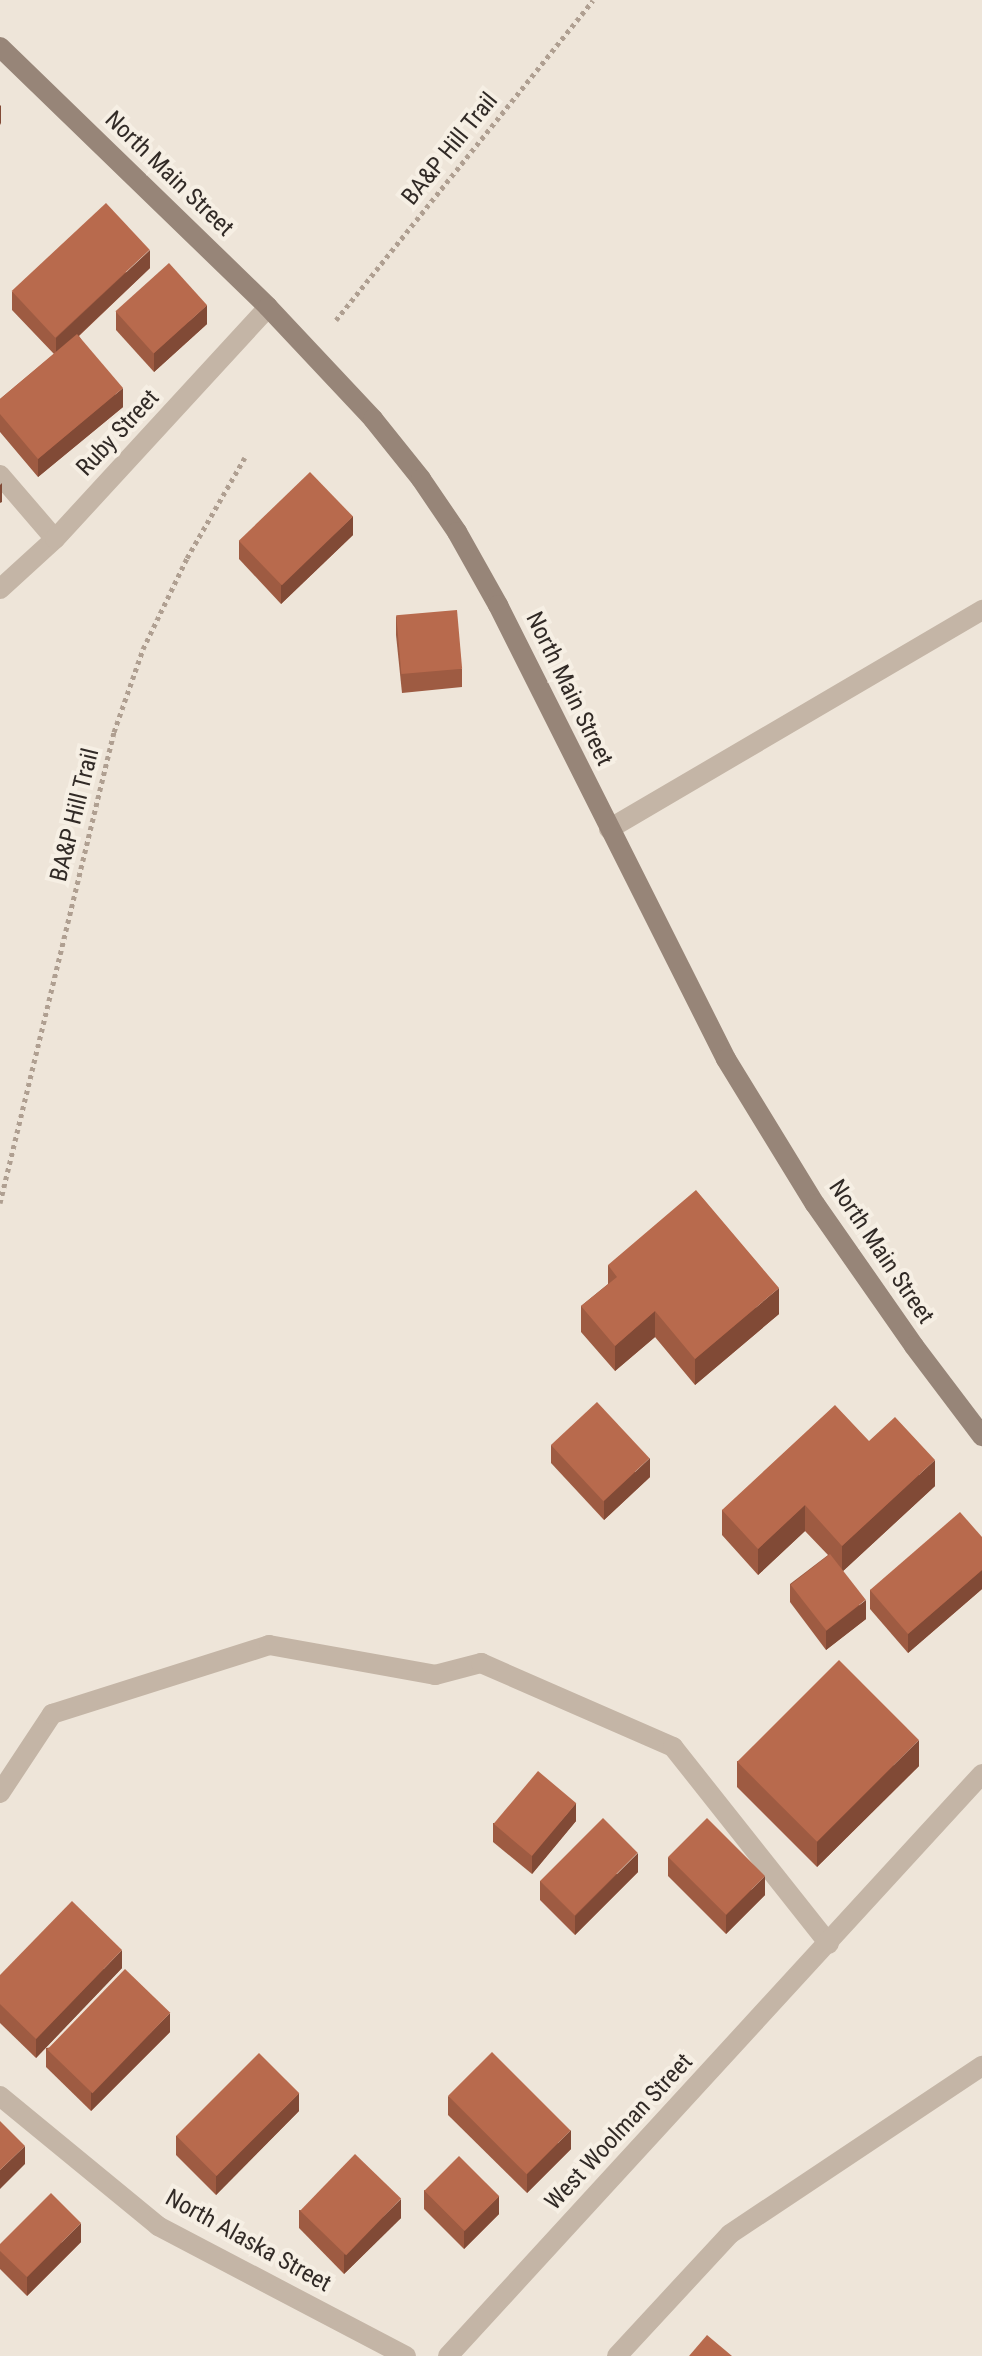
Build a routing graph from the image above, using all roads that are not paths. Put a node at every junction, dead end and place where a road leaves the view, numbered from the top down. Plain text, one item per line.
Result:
1 (0, 47) edge
2 (268, 307) junction
3 (0, 475) edge
4 (55, 539) junction
5 (0, 589) edge
6 (982, 610) edge
7 (609, 829) junction
8 (982, 1436) edge
9 (982, 1774) edge
10 (0, 1793) edge
11 (829, 1944) junction
12 (982, 2066) edge
13 (0, 2096) edge
14 (406, 2356) edge
15 (448, 2356) edge
16 (617, 2356) edge

1 - 2 main road, North Main Street
2 - 4 street, Ruby Street
2 - 7 main road, North Main Street
3 - 4 street
4 - 5 street, Ruby Street
6 - 7 street
7 - 8 main road, North Main Street
9 - 11 street, West Woolman Street
10 - 11 street
11 - 15 street, West Woolman Street
12 - 16 street
13 - 14 street, North Alaska Street

